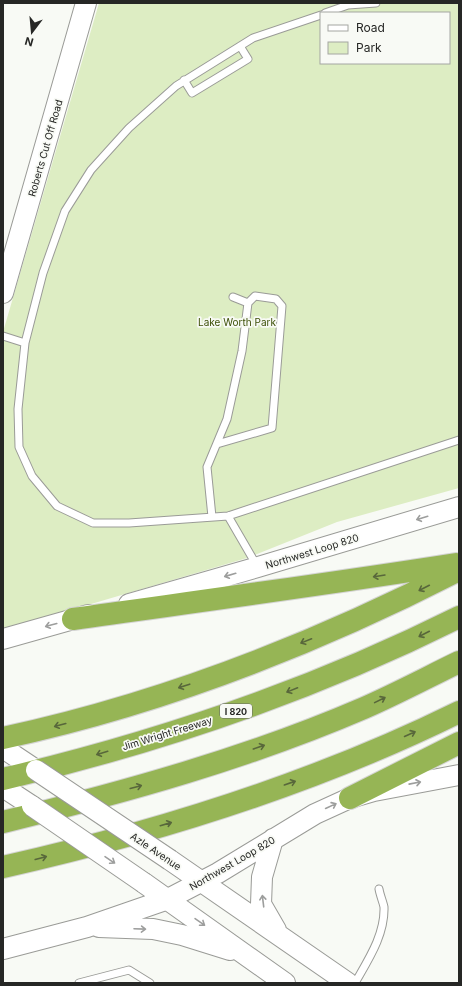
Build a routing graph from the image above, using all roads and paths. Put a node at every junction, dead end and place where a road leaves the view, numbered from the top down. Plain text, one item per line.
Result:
1 (86, 3) edge
2 (376, 3) edge
3 (328, 12) edge
4 (320, 14) edge
5 (240, 46) junction
6 (184, 80) junction
7 (3, 293) edge
8 (233, 297) dead end
9 (248, 303) junction
10 (3, 336) edge
11 (25, 342) junction
12 (459, 440) edge
13 (217, 444) junction
14 (459, 507) edge
15 (228, 516) junction
16 (212, 517) junction
17 (459, 564) edge
18 (258, 567) junction
19 (459, 570) edge
20 (459, 617) edge
21 (74, 619) junction
22 (3, 639) edge
23 (459, 662) edge
24 (459, 712) edge
25 (3, 738) edge
26 (459, 743) edge
27 (3, 748) edge
28 (459, 775) edge
29 (3, 779) edge
30 (3, 787) edge
31 (350, 798) junction
32 (3, 822) edge
33 (273, 839) junction
34 (3, 867) edge
35 (203, 882) junction
36 (379, 889) dead end
37 (168, 899) junction
38 (87, 927) junction
39 (279, 936) junction
40 (3, 949) edge
41 (248, 956) junction
42 (79, 983) edge
43 (150, 983) edge
44 (285, 983) edge
45 (348, 983) edge
46 (355, 983) edge

1 - 7 main road, Roberts Cut Off Road
2 - 3 lane
4 - 5 lane
5 - 6 lane
5 - 6 lane
6 - 11 lane
8 - 9 lane
9 - 13 lane
9 - 13 lane
10 - 11 lane
11 - 16 lane
12 - 15 lane
13 - 16 lane
14 -> 18 main road, Northwest Loop 820
15 - 16 lane
15 - 18 lane
17 -> 21 highway
18 -> 21 main road, Northwest Loop 820
19 -> 25 highway
20 -> 29 highway, Jim Wright Freeway / I 820
21 -> 22 main road, Northwest Loop 820
32 -> 23 highway
34 -> 24 highway
26 - 31 highway
27 - 35 main road, Azle Avenue, bridge
31 -> 28 main road, Northwest Loop 820
30 -> 37 main road, bridge
33 -> 31 main road, Northwest Loop 820
33 - 35 main road, Northwest Loop 820
39 -> 33 main road
35 - 37 main road, Northwest Loop 820
35 - 39 main road, Azle Avenue
36 - 46 lane
37 - 38 main road, Northwest Loop 820
37 -> 41 main road
38 - 40 main road, Northwest Loop 820
38 -> 41 main road
39 - 45 main road, Azle Avenue
41 - 44 main road
42 - 43 lane

